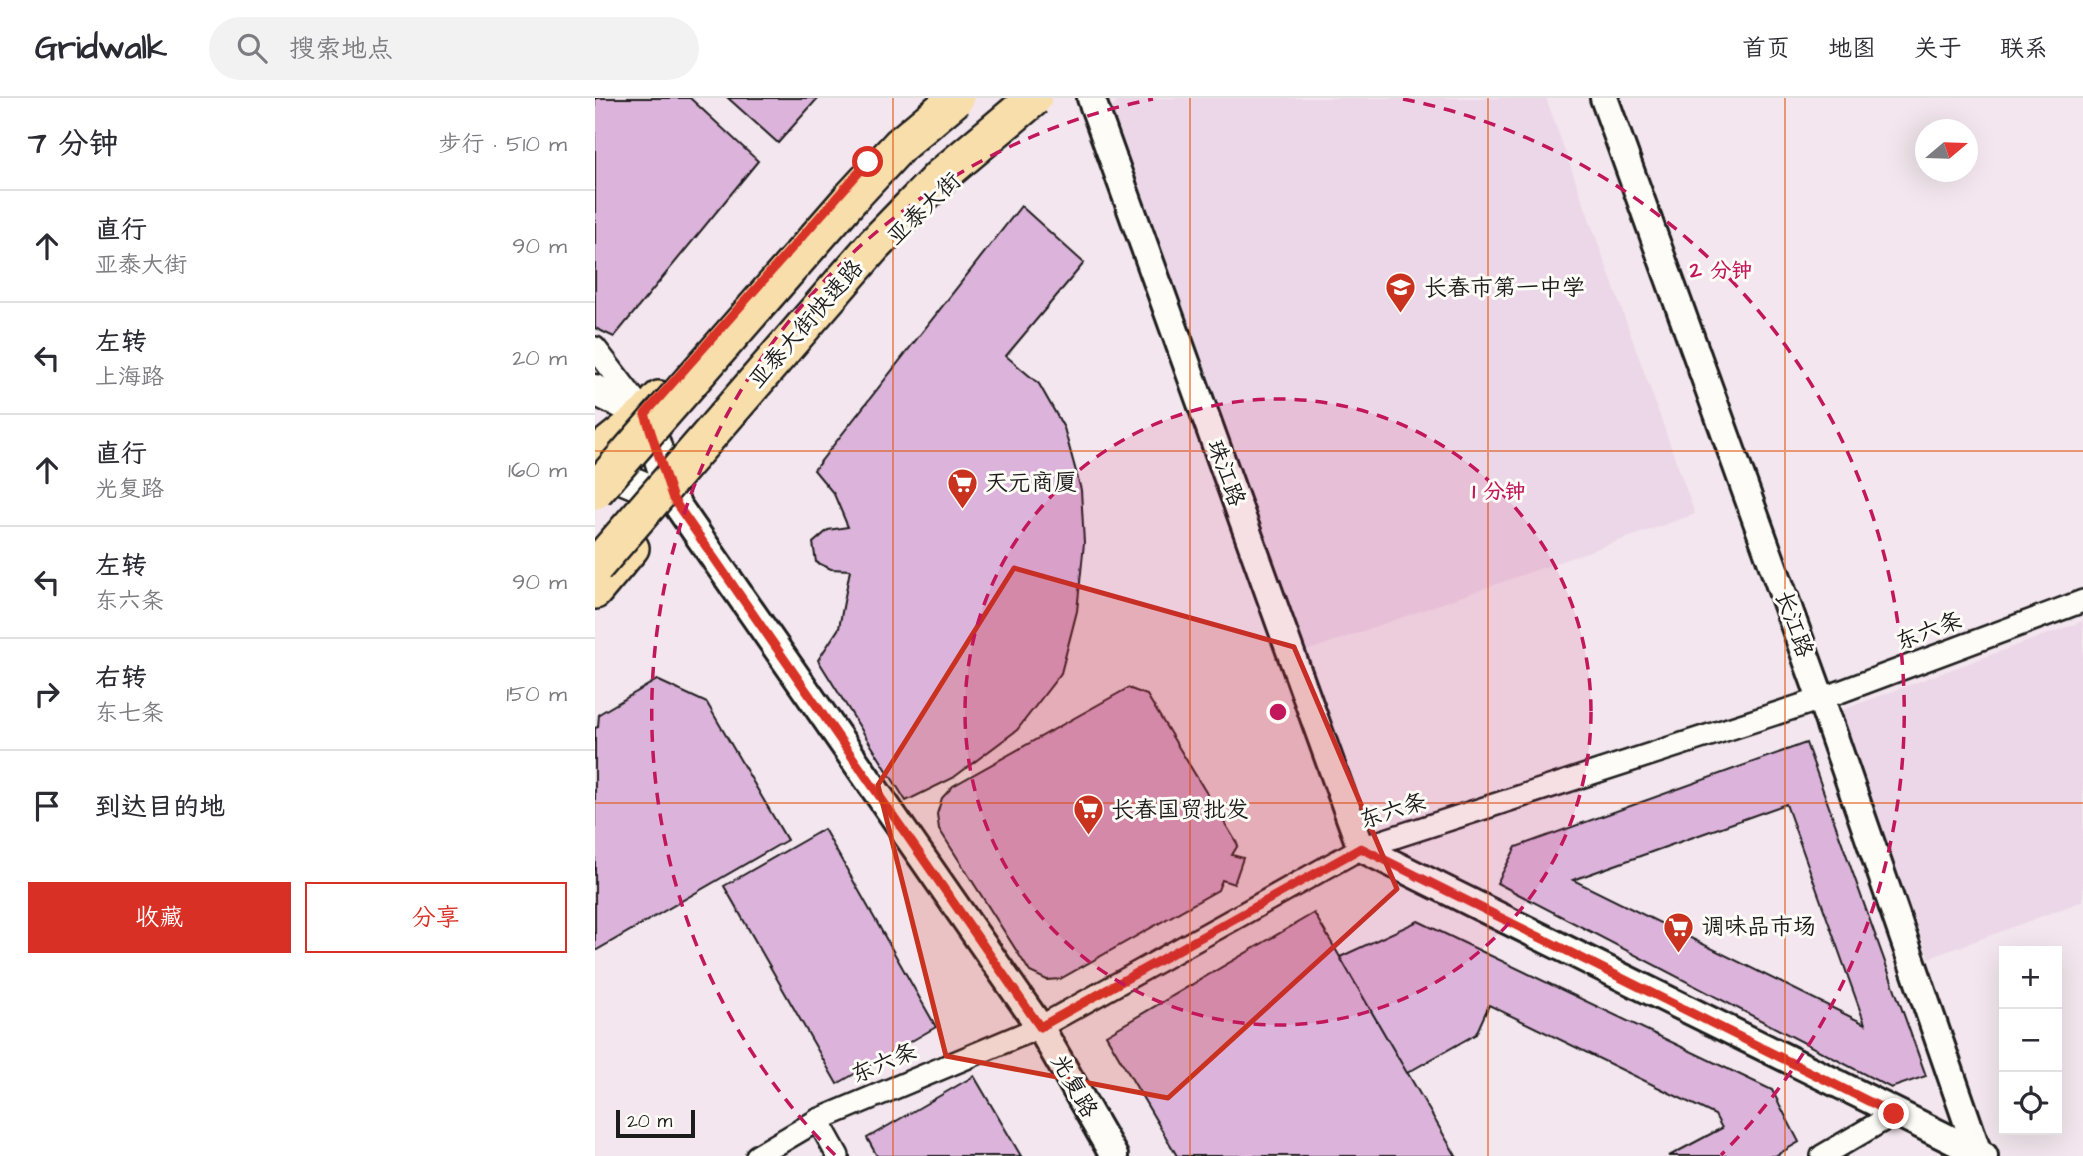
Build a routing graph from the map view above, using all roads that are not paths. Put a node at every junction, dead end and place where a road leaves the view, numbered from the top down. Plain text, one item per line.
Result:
1 (935, 98) edge
2 (956, 98) edge
3 (1034, 98) edge
4 (1052, 98) edge
5 (1091, 98) edge
6 (1604, 98) edge
7 (595, 348) edge
8 (595, 390) edge
9 (645, 414) junction
10 (595, 454) edge
11 (595, 467) edge
12 (595, 491) edge
13 (673, 499) junction
14 (595, 567) edge
15 (595, 592) edge
16 (2083, 601) edge
17 (1821, 699) junction
18 (1361, 848) junction
19 (1040, 1027) junction
20 (1894, 1114) junction
21 (818, 1120) junction
22 (1981, 1154) edge
23 (757, 1156) edge
24 (838, 1156) edge
25 (1114, 1156) edge
26 (1822, 1156) edge

1 - 9 main road
2 - 12 highway, bridge
3 - 14 highway, 亚泰大街快速路, bridge
4 - 13 main road, 亚泰大街
5 - 18 street, 珠江路
6 - 17 street, 长江路
7 - 9 street
8 - 9 main road
9 - 10 main road
9 - 13 main road
11 - 13 main road
13 - 15 main road, 亚泰大街
13 - 19 street, 光复路
16 - 17 street, 东六条
17 - 18 street, 东六条
17 - 22 street, 长江路
18 - 19 street, 东六条
18 - 20 street
19 - 21 street, 东六条
19 - 25 street, 光复路
20 - 22 street
20 - 26 street
21 - 23 street, 东六条
21 - 24 street

